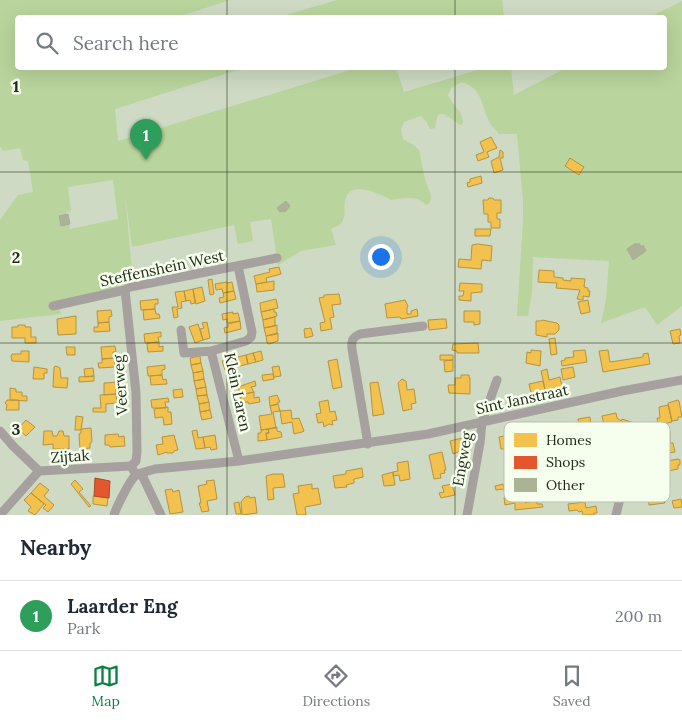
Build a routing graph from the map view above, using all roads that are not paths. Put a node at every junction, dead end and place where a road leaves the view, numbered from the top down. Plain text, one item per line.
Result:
1 (277, 258) dead end
2 (238, 266) junction
3 (128, 285) junction
4 (53, 306) dead end
5 (424, 326) dead end
6 (181, 330) dead end
7 (211, 351) junction
8 (497, 380) dead end
9 (682, 380) edge
10 (482, 422) junction
11 (0, 431) edge
12 (368, 444) junction
13 (239, 461) junction
14 (131, 466) junction
15 (39, 472) junction
16 (138, 474) junction
17 (619, 502) edge
18 (0, 515) edge
19 (114, 515) edge
20 (161, 515) edge
21 (467, 515) edge
22 (616, 515) edge

1 - 2 street, Steffenshein West
2 - 3 street, Steffenshein West
2 - 7 street, Klein Laren
3 - 4 street, Steffenshein West
3 - 14 street, Veerweg
5 - 12 street
6 - 7 street
7 - 13 street, Klein Laren
8 - 10 street, Engweg
9 - 10 street, Sint Janstraat
10 - 12 street, Sint Janstraat
10 - 21 street, Engweg
11 - 15 street
12 - 13 street, Sint Janstraat
13 - 16 street, Sint Janstraat
14 - 15 street, Zijtak
14 - 16 street
15 - 18 street, Zijtak
16 - 19 street
16 - 20 street
17 - 22 street

